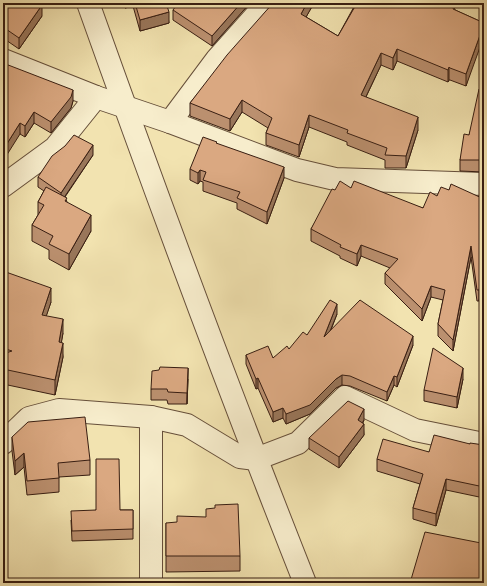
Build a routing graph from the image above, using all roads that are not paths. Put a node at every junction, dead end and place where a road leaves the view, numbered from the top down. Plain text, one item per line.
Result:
1 (88, 3) edge
2 (267, 3) edge
3 (3, 60) edge
4 (96, 97) junction
5 (125, 107) junction
6 (170, 122) junction
7 (484, 184) edge
8 (3, 186) edge
9 (151, 417) junction
10 (3, 443) edge
11 (484, 444) edge
12 (256, 459) junction
13 (151, 583) edge
14 (305, 583) edge

1 - 5 street
2 - 6 street
3 - 4 street
4 - 5 street
4 - 8 street
5 - 6 street
5 - 12 street
6 - 7 street
9 - 10 street
9 - 12 street
9 - 13 street
11 - 12 street
12 - 14 street

